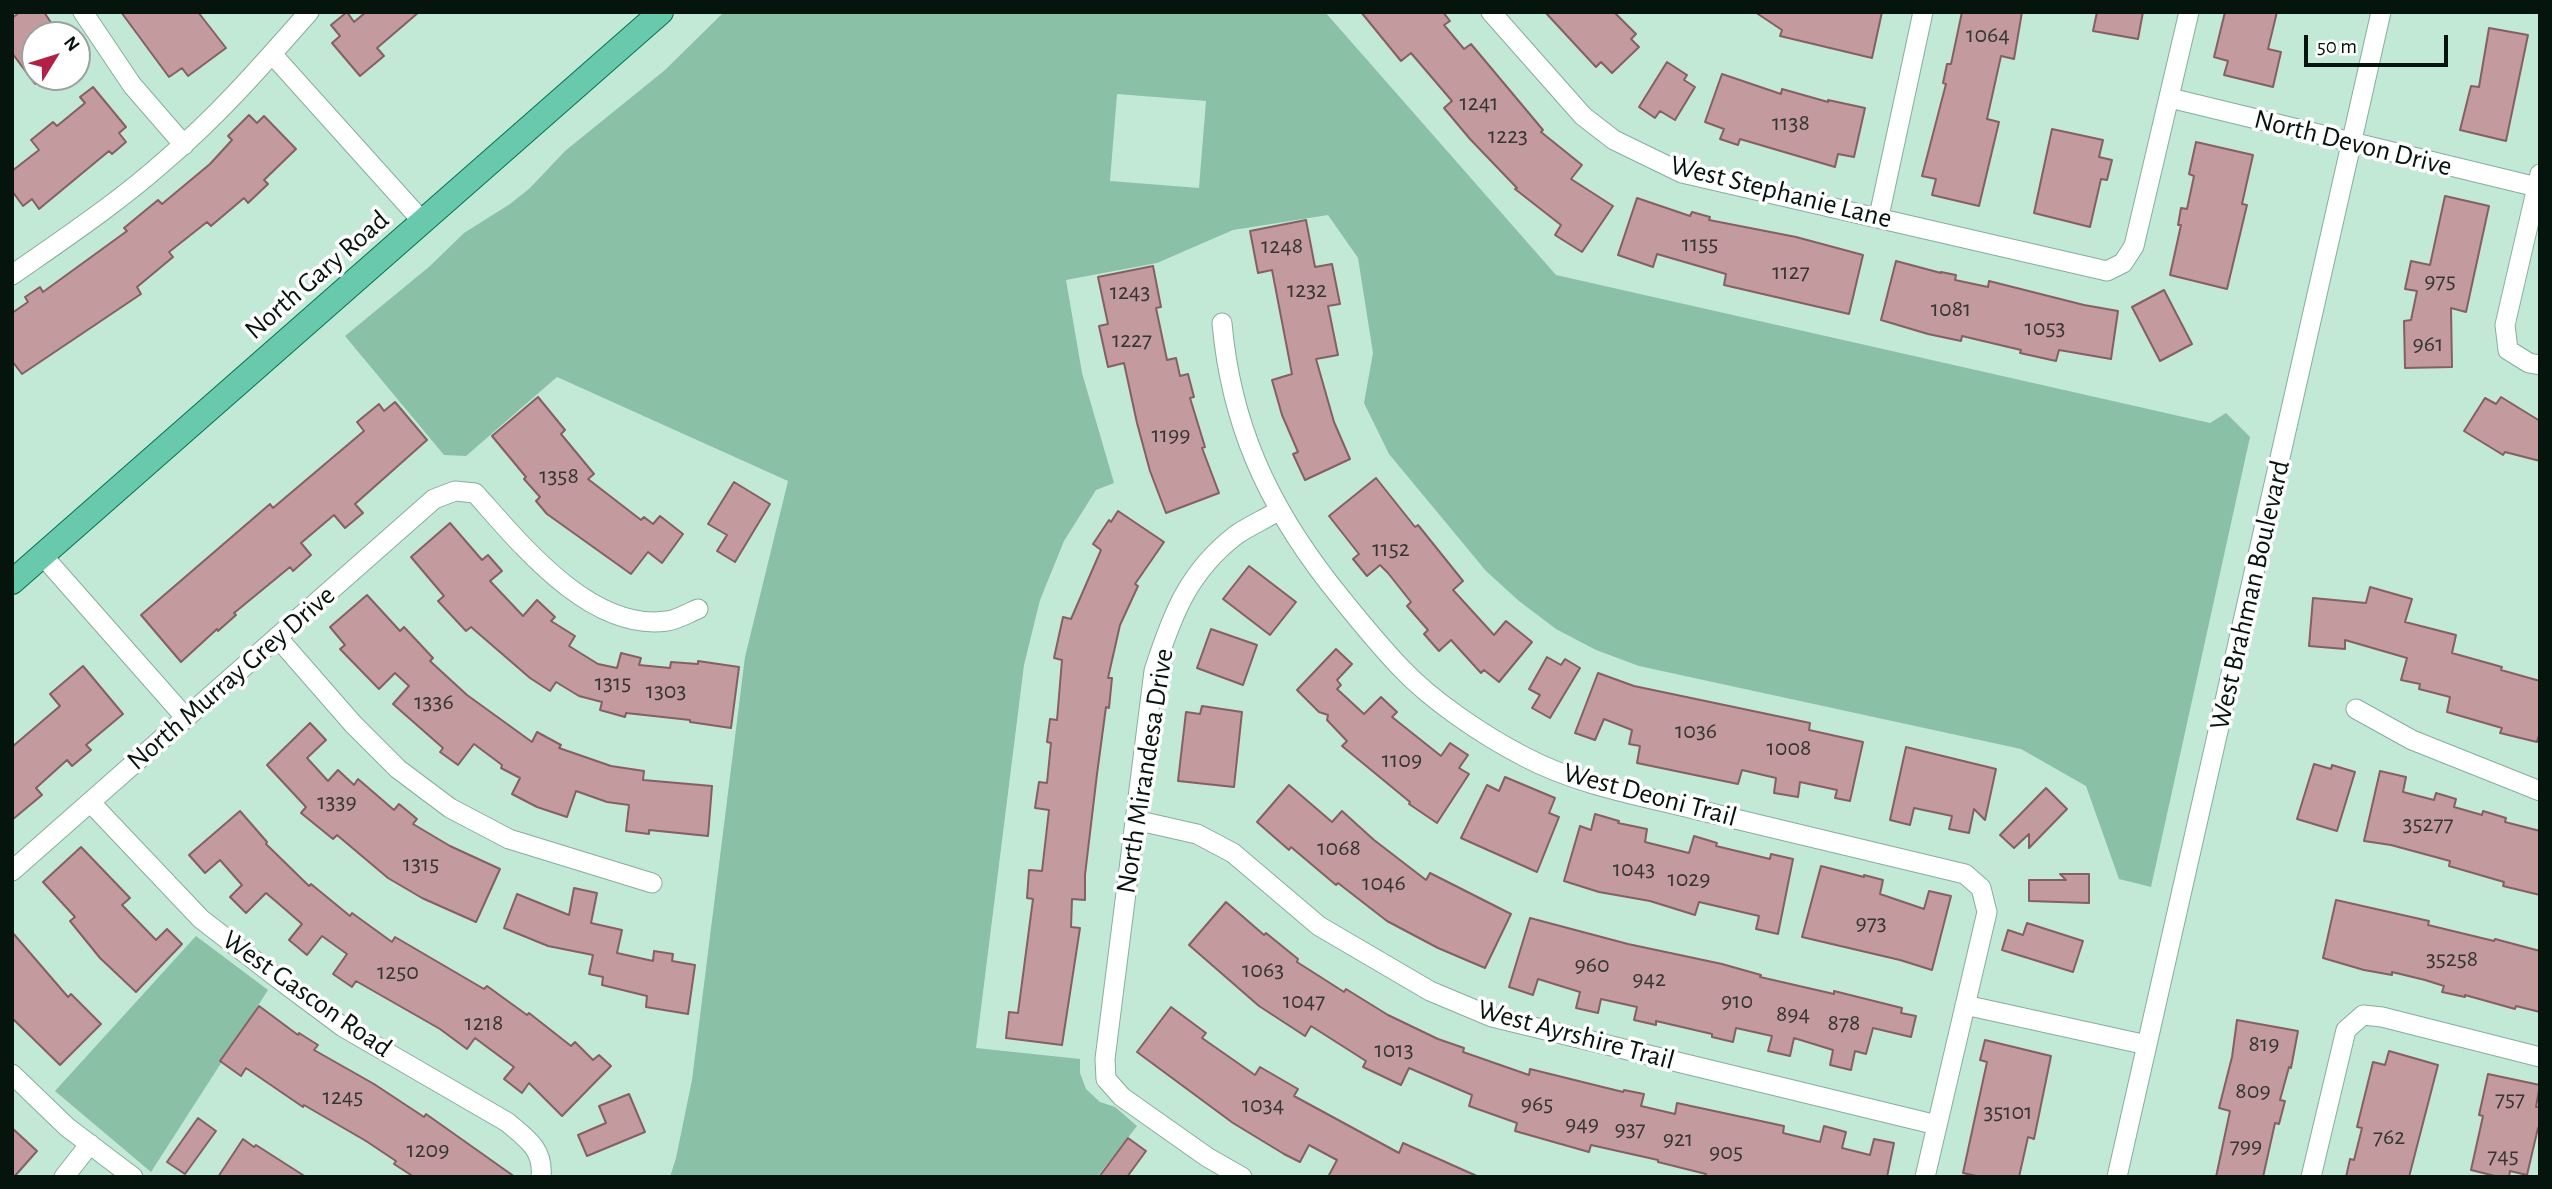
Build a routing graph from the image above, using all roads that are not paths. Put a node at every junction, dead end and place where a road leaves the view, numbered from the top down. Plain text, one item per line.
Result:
1 (83, 12) edge
2 (309, 12) edge
3 (661, 12) edge
4 (1491, 12) edge
5 (1923, 12) edge
6 (2189, 12) edge
7 (2381, 12) edge
8 (272, 54) junction
9 (2170, 98) junction
10 (2352, 143) junction
11 (184, 145) junction
12 (2538, 180) edge
13 (1879, 216) junction
14 (423, 222) junction
15 (12, 275) edge
16 (1222, 323) dead end
17 (2540, 365) edge
18 (1278, 511) junction
19 (43, 556) junction
20 (12, 582) edge
21 (698, 609) dead end
22 (277, 637) junction
23 (2356, 709) dead end
24 (185, 717) junction
25 (2540, 790) edge
26 (91, 803) junction
27 (1135, 820) junction
28 (12, 872) edge
29 (652, 883) dead end
30 (1965, 1005) junction
31 (2147, 1045) junction
32 (2540, 1057) edge
33 (12, 1074) edge
34 (1937, 1125) junction
35 (90, 1144) junction
36 (542, 1169) edge
37 (64, 1177) edge
38 (134, 1177) edge
39 (1242, 1177) edge
40 (1925, 1177) edge
41 (2118, 1177) edge
42 (2311, 1177) edge

1 - 11 street
2 - 8 street
3 - 14 main road, North Gary Road
4 - 13 street, West Stephanie Lane
5 - 13 street
6 - 9 street
7 - 10 street, West Brahman Boulevard
8 - 11 street
8 - 14 street
9 - 10 street, North Devon Drive
9 - 13 street, West Stephanie Lane
10 - 12 street, North Devon Drive
10 - 31 street, West Brahman Boulevard
11 - 15 street
12 - 17 street
14 - 19 main road, North Gary Road
16 - 18 street, West Deoni Trail
18 - 27 street, North Mirandesa Drive
18 - 30 street, West Deoni Trail
19 - 20 main road, North Gary Road
19 - 24 street
21 - 22 street, North Murray Grey Drive
22 - 24 street, North Murray Grey Drive
22 - 29 street
23 - 25 street
24 - 26 street, North Murray Grey Drive
26 - 28 street, North Murray Grey Drive
26 - 36 street, West Gascon Road
27 - 34 street, West Ayrshire Trail
27 - 39 street, North Mirandesa Drive
30 - 31 street
30 - 34 street
31 - 41 street, West Brahman Boulevard
32 - 42 street
33 - 35 street
34 - 40 street
35 - 37 street
35 - 38 street

